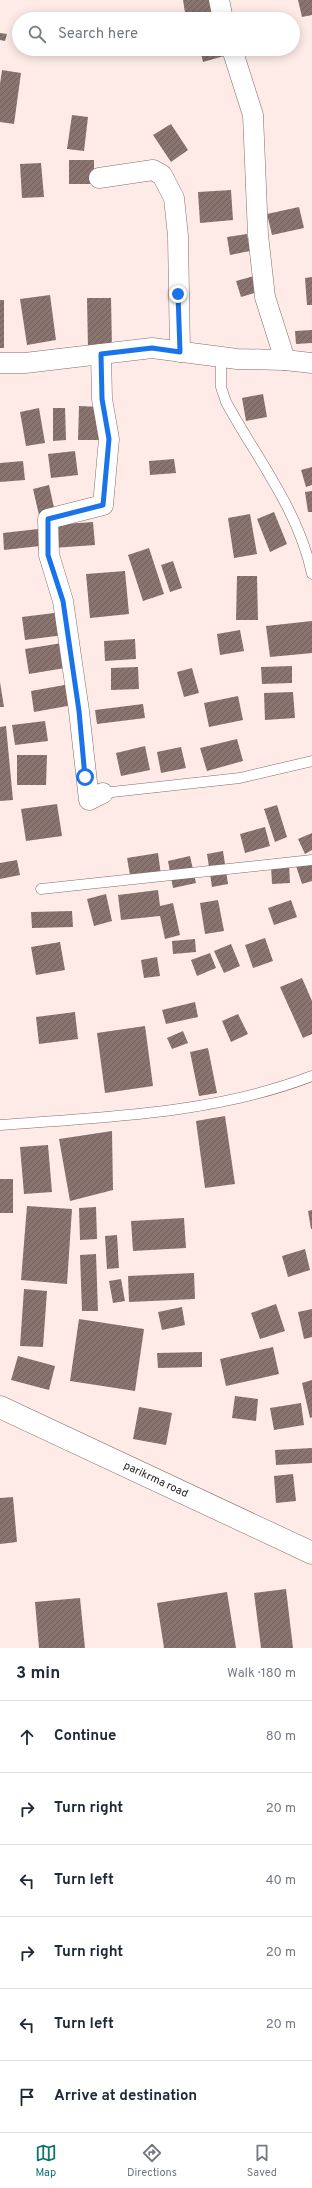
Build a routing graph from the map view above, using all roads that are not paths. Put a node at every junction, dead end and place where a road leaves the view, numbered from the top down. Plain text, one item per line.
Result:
1 (219, 0) edge
2 (222, 12) edge
3 (234, 56) edge
4 (99, 178) dead end
5 (180, 352) junction
6 (101, 354) junction
7 (221, 357) junction
8 (285, 360) junction
9 (0, 363) edge
10 (312, 363) edge
11 (312, 574) edge
12 (312, 761) edge
13 (103, 793) joint
14 (312, 860) edge
15 (42, 889) dead end
16 (312, 1076) edge
17 (0, 1125) edge
18 (0, 1407) edge
19 (312, 1553) edge

1 - 2 street
3 - 8 street
4 - 5 street
5 - 6 street
5 - 7 street
6 - 9 street
6 - 13 street
7 - 8 street
7 - 11 lane
8 - 10 street
12 - 13 lane
14 - 15 lane
16 - 17 lane
18 - 19 street, parikrma road

